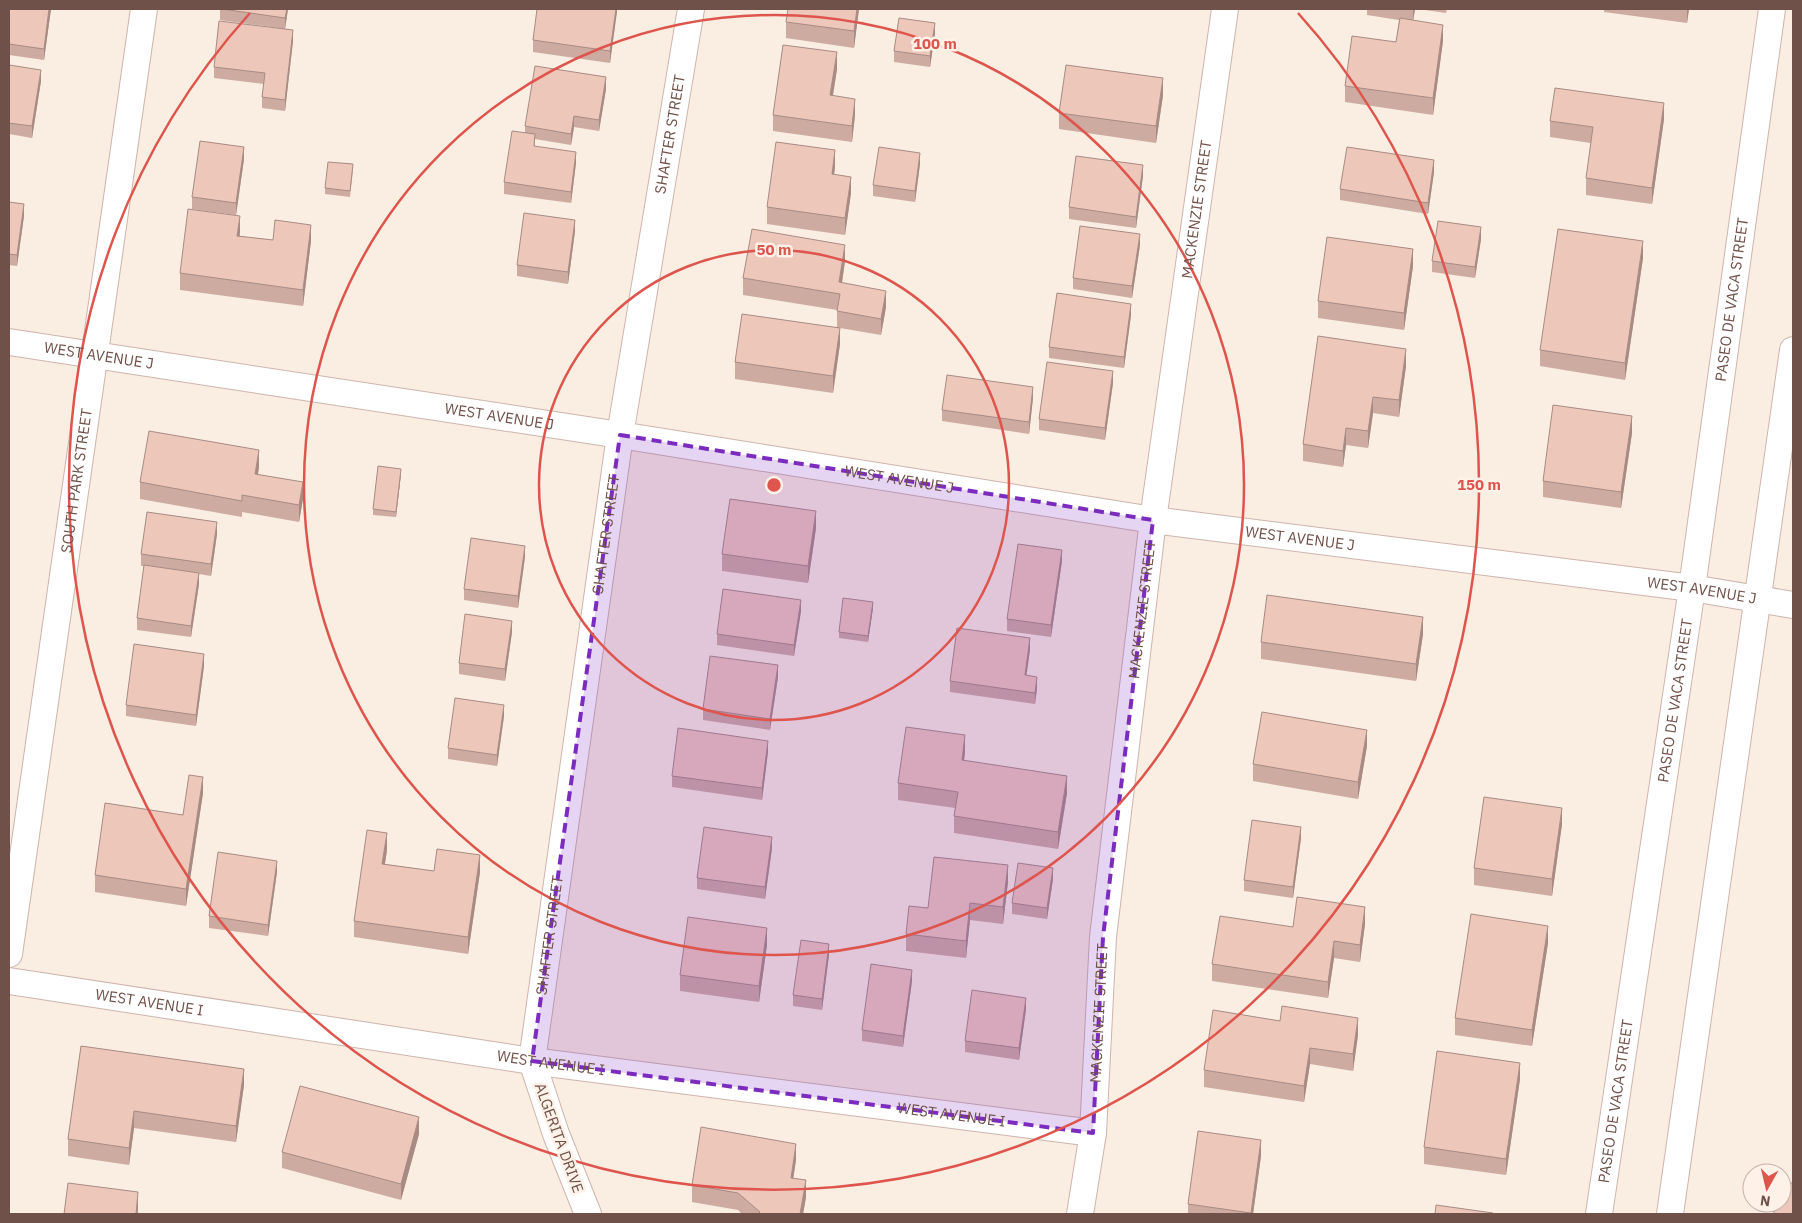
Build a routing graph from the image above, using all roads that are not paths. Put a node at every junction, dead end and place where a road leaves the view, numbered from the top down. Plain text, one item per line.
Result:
1 (144, 9) edge
2 (691, 9) edge
3 (1225, 9) edge
4 (1772, 9) edge
5 (9, 342) edge
6 (1793, 350) edge
7 (94, 355) junction
8 (620, 435) junction
9 (1153, 520) junction
10 (1692, 588) junction
11 (1758, 599) junction
12 (1793, 606) edge
13 (9, 954) edge
14 (9, 981) edge
15 (532, 1061) junction
16 (1093, 1133) junction
17 (588, 1214) edge
18 (1080, 1214) edge
19 (1599, 1214) edge
20 (1670, 1214) edge

1 - 7 street, SOUTH PARK STREET
2 - 8 street, SHAFTER STREET
3 - 9 street, MACKENZIE STREET
4 - 10 street, PASEO DE VACA STREET
5 - 7 street, WEST AVENUE J
6 - 11 street
7 - 8 street, WEST AVENUE J
7 - 13 street, SOUTH PARK STREET
8 - 9 street, WEST AVENUE J
8 - 15 street, SHAFTER STREET
9 - 10 street, WEST AVENUE J
9 - 16 street, MACKENZIE STREET
10 - 11 street, WEST AVENUE J
10 - 19 street, PASEO DE VACA STREET
11 - 12 street, WEST AVENUE J
11 - 20 street
14 - 15 street, WEST AVENUE I
15 - 16 street, WEST AVENUE I
15 - 17 street, ALGERITA DRIVE
16 - 18 street, MACKENZIE STREET

